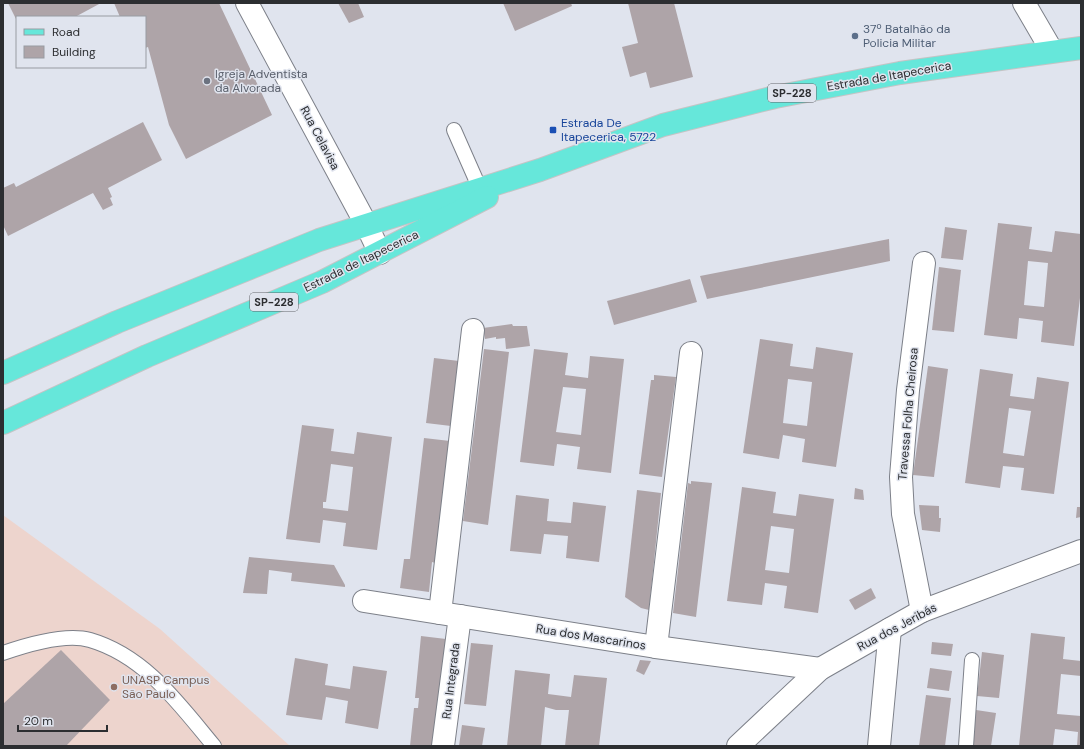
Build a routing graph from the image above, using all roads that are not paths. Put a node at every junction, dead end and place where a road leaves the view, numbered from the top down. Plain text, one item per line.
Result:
1 (247, 3) edge
2 (1024, 3) edge
3 (1081, 48) edge
4 (1052, 51) junction
5 (454, 130) dead end
6 (540, 170) junction
7 (480, 189) junction
8 (366, 224) junction
9 (380, 253) junction
10 (924, 263) dead end
11 (473, 330) dead end
12 (691, 353) dead end
13 (3, 373) edge
14 (3, 423) edge
15 (1081, 551) edge
16 (364, 601) dead end
17 (922, 611) junction
18 (450, 615) junction
19 (890, 629) junction
20 (656, 647) junction
21 (3, 653) edge
22 (972, 660) dead end
23 (820, 670) junction
24 (214, 746) edge
25 (443, 746) edge
26 (738, 746) edge
27 (879, 746) edge
28 (966, 746) edge

1 - 8 street, Rua Celavisa
2 - 4 street
3 - 4 main road, Estrada de Itapecerica / SP-228
4 - 6 main road, Estrada de Itapecerica / SP-228
5 - 7 lane
6 - 7 main road, Estrada de Itapecerica / SP-228
6 - 9 main road, Estrada de Itapecerica / SP-228
7 - 8 main road, Estrada de Itapecerica / SP-228
8 - 9 street, Rua Celavisa
8 - 13 main road, Estrada de Itapecerica / SP-228
9 - 14 main road, Estrada de Itapecerica / SP-228
10 - 17 street, Travessa Folha Cheirosa
11 - 18 street, Rua Integrada
12 - 20 street
15 - 17 street, Rua dos Jeribás
16 - 18 street, Rua dos Mascarinos
17 - 19 street, Rua dos Jeribás
18 - 20 street, Rua dos Mascarinos
18 - 25 street, Rua Integrada
19 - 23 street, Rua dos Jeribás
19 - 27 street
20 - 23 street, Rua dos Mascarinos
21 - 24 lane
22 - 28 lane
23 - 26 street, Rua dos Jeribás

